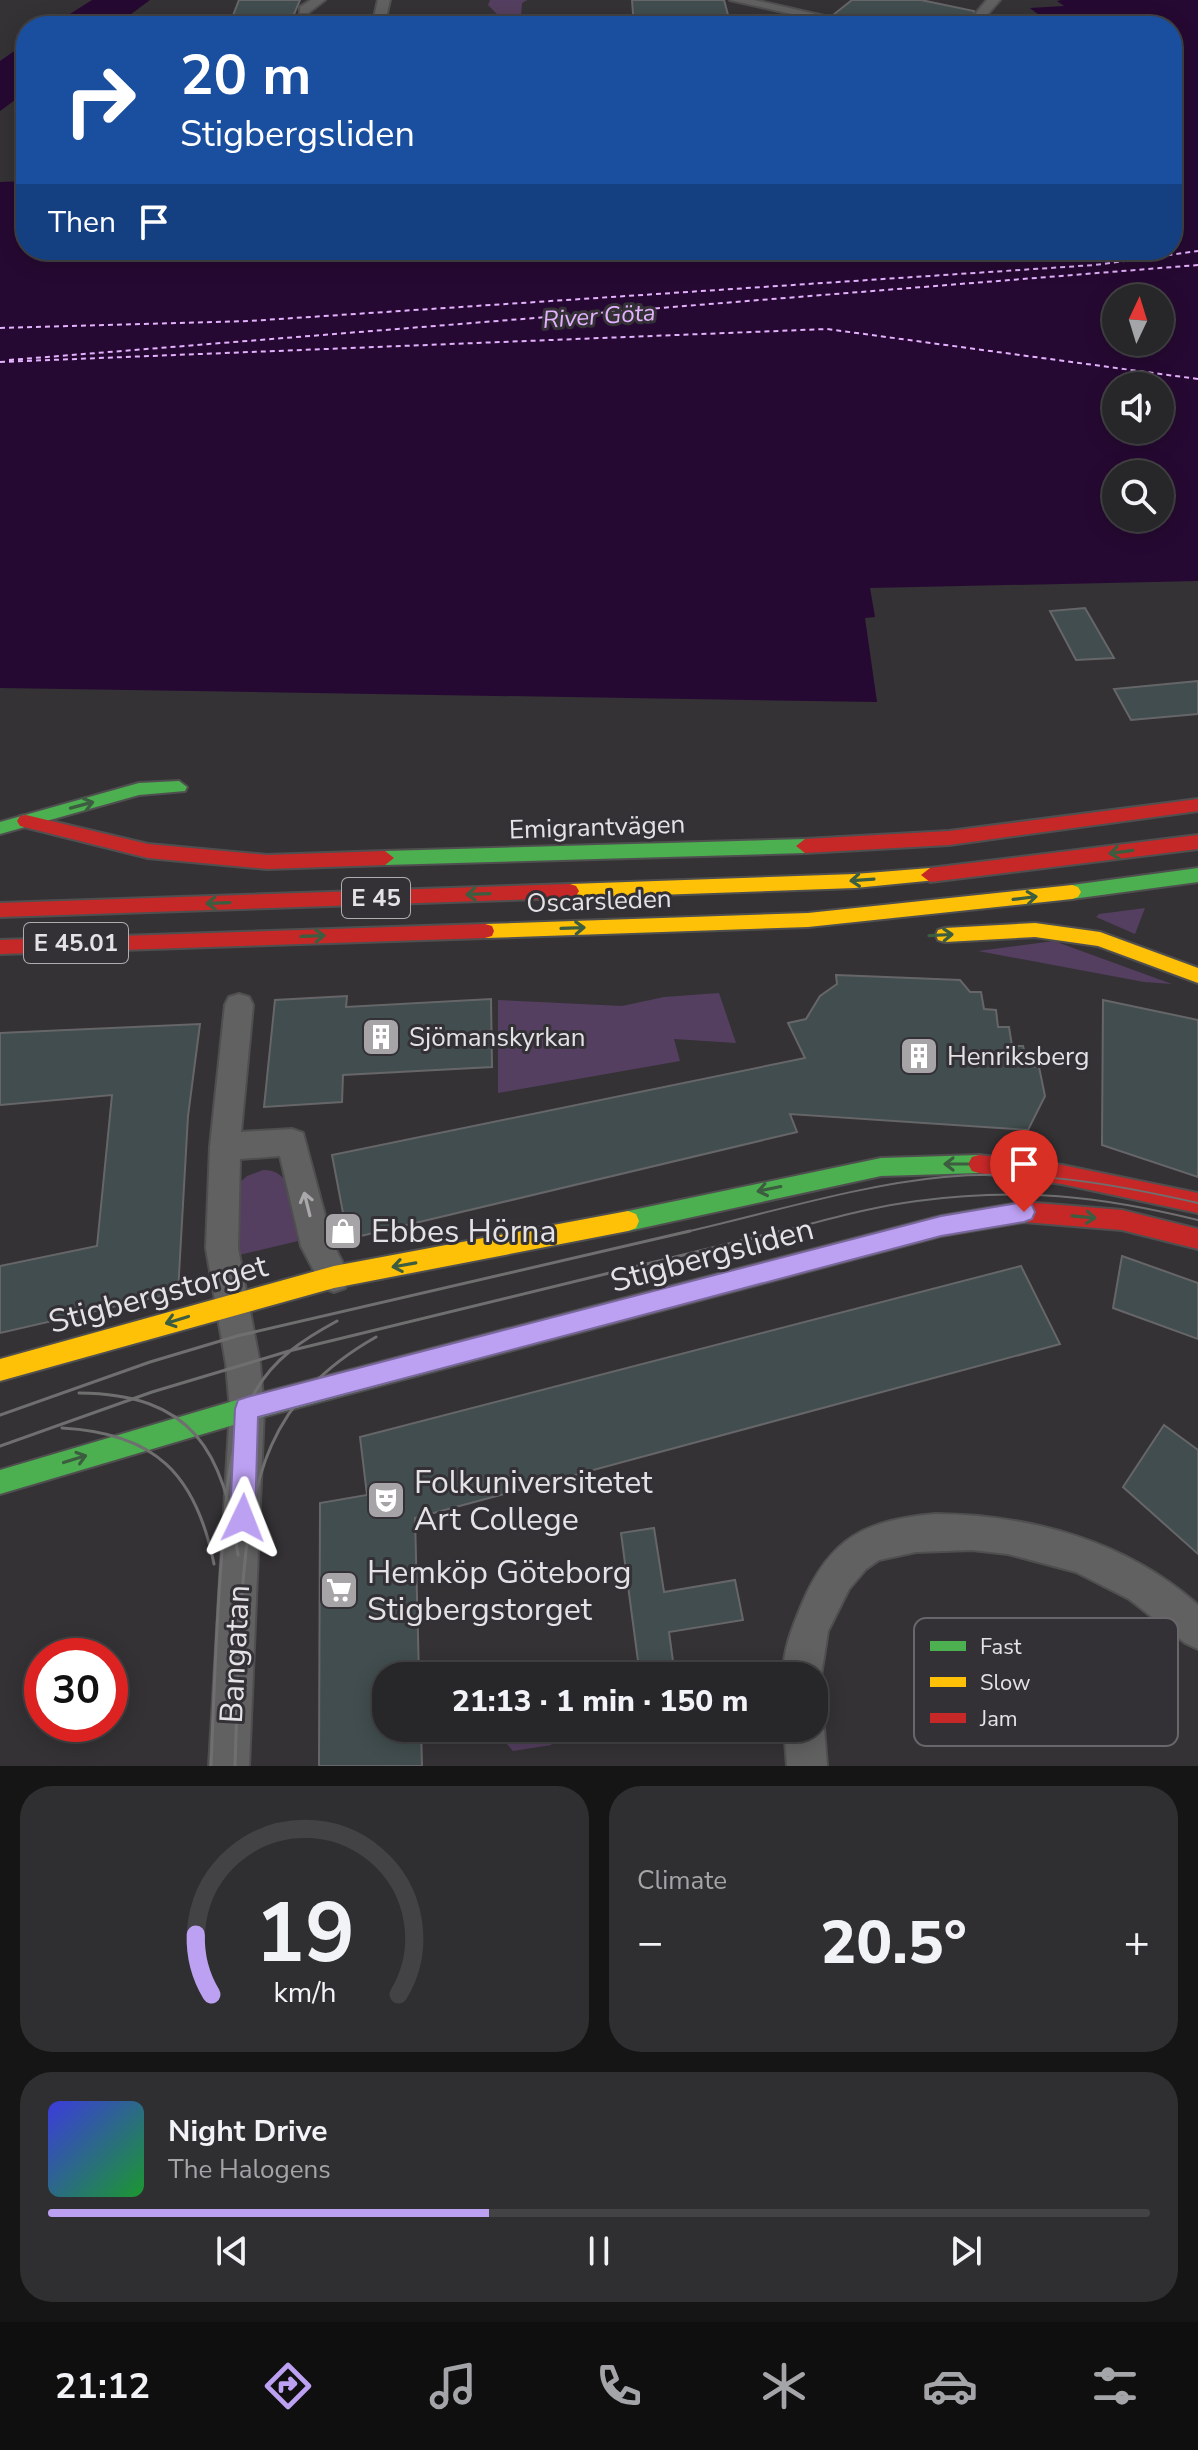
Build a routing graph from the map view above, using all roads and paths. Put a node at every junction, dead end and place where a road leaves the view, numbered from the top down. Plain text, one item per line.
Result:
1 (319, 0) edge
2 (736, 0) edge
3 (829, 0) edge
4 (994, 0) edge
5 (304, 10) dead end
6 (809, 16) joint
7 (978, 16) edge
8 (179, 787) dead end
9 (1198, 805) edge
10 (26, 821) junction
11 (0, 828) edge
12 (1198, 842) edge
13 (1198, 875) edge
14 (0, 910) edge
15 (808, 920) junction
16 (882, 930) dead end
17 (926, 936) dead end
18 (151, 940) junction
19 (0, 947) edge
20 (0, 966) edge
21 (1198, 977) edge
22 (239, 1005) dead end
23 (225, 1147) junction
24 (1198, 1203) edge
25 (1198, 1239) edge
26 (334, 1277) junction
27 (230, 1304) junction
28 (0, 1370) edge
29 (247, 1409) junction
30 (0, 1482) edge
31 (1198, 1630) edge
32 (802, 1662) edge
33 (805, 1742) edge
34 (229, 1766) edge
35 (807, 1766) edge

1 - 5 street
2 - 6 street
3 - 6 street
4 - 7 street
10 -> 8 main road
9 - 10 main road, Emigrantvägen
10 - 11 main road, Emigrantvägen
12 -> 14 main road, Oscarsleden / E 45
15 -> 13 main road, Oscarsleden / E 45
15 - 16 main road
18 -> 15 main road, Oscarsleden / E 45
17 -> 21 main road
18 - 19 main road, Oscarsleden / E 45.01
18 - 20 main road
22 - 23 street, Bangatan
26 -> 23 street
23 - 27 street, Bangatan
24 -> 26 main road, Stigbergsliden
29 -> 25 main road, Stigbergsliden
26 - 27 main road, Stigbergstorget
27 -> 28 main road, Stigbergstorget
27 - 29 street, Bangatan
30 -> 29 main road
29 - 34 street, Bangatan
31 - 32 street
33 - 35 street

